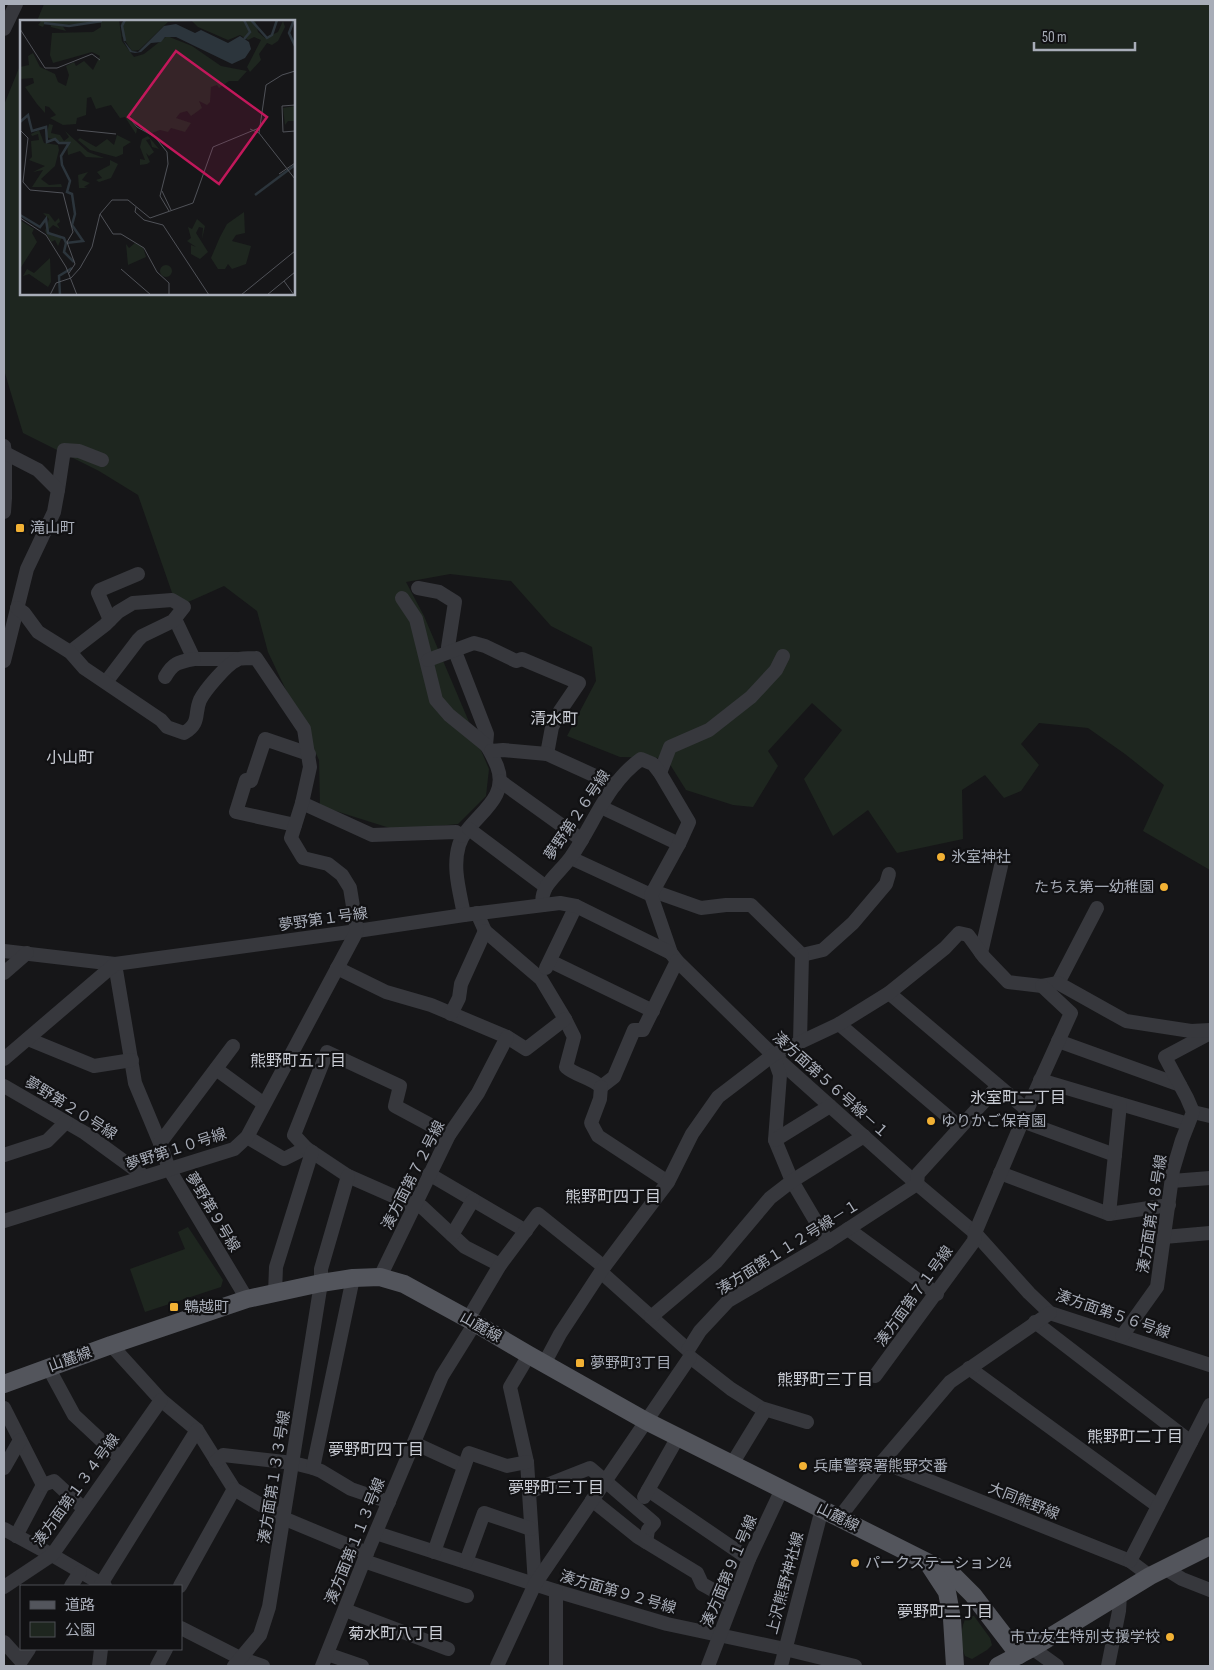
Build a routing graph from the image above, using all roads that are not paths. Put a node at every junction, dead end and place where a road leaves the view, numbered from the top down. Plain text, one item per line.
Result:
1 (16, 4) edge
2 (4, 29) edge
3 (4, 449) edge
4 (102, 460) dead end
5 (58, 490) junction
6 (4, 512) edge
7 (138, 574) dead end
8 (418, 588) dead end
9 (402, 598) dead end
10 (17, 608) junction
11 (175, 619) junction
12 (110, 620) junction
13 (451, 650) junction
14 (70, 652) junction
15 (783, 656) dead end
16 (194, 659) junction
17 (237, 659) junction
18 (428, 660) junction
19 (4, 661) edge
20 (165, 677) dead end
21 (106, 682) junction
22 (489, 748) junction
23 (309, 754) junction
24 (547, 754) junction
25 (656, 768) junction
26 (500, 781) junction
27 (614, 785) junction
28 (302, 803) junction
29 (601, 807) junction
30 (295, 825) junction
31 (465, 833) junction
32 (582, 840) junction
33 (679, 844) junction
34 (571, 858) junction
35 (1001, 866) dead end
36 (889, 874) dead end
37 (546, 887) junction
38 (652, 893) junction
39 (543, 905) junction
40 (576, 906) junction
41 (1097, 908) dead end
42 (471, 914) junction
43 (357, 931) junction
44 (485, 932) junction
45 (4, 951) edge
46 (981, 953) junction
47 (27, 954) junction
48 (802, 955) junction
49 (674, 957) junction
50 (550, 961) junction
51 (116, 964) junction
52 (337, 968) junction
53 (4, 973) edge
54 (541, 979) junction
55 (1058, 983) junction
56 (1042, 986) junction
57 (889, 993) junction
58 (653, 1011) junction
59 (451, 1014) junction
60 (565, 1019) junction
61 (839, 1024) junction
62 (1210, 1030) edge
63 (1210, 1034) edge
64 (507, 1037) junction
65 (28, 1039) junction
66 (800, 1042) junction
67 (1058, 1042) junction
68 (233, 1046) dead end
69 (773, 1055) junction
70 (4, 1060) edge
71 (132, 1060) junction
72 (216, 1069) junction
73 (1040, 1080) junction
74 (1180, 1085) junction
75 (4, 1086) edge
76 (998, 1086) junction
77 (601, 1087) junction
78 (264, 1104) junction
79 (1120, 1104) junction
80 (830, 1106) junction
81 (1024, 1115) junction
82 (1210, 1116) edge
83 (1191, 1118) junction
84 (66, 1122) junction
85 (960, 1127) junction
86 (449, 1135) junction
87 (864, 1136) junction
88 (247, 1137) junction
89 (775, 1140) junction
90 (160, 1143) junction
91 (309, 1150) junction
92 (4, 1154) edge
93 (1115, 1155) junction
94 (169, 1169) junction
95 (1000, 1173) junction
96 (429, 1174) junction
97 (144, 1176) junction
98 (348, 1176) junction
99 (1210, 1178) edge
100 (792, 1181) junction
101 (1172, 1181) junction
102 (668, 1182) junction
103 (916, 1184) junction
104 (473, 1200) junction
105 (1169, 1205) junction
106 (416, 1206) junction
107 (1109, 1214) junction
108 (4, 1220) edge
109 (848, 1229) junction
110 (526, 1231) junction
111 (1210, 1233) edge
112 (975, 1234) junction
113 (452, 1235) junction
114 (1164, 1237) junction
115 (828, 1242) junction
116 (500, 1265) junction
117 (602, 1270) junction
118 (380, 1277) junction
119 (353, 1278) junction
120 (321, 1283) junction
121 (276, 1293) junction
122 (937, 1294) junction
123 (247, 1300) junction
124 (1050, 1313) junction
125 (651, 1317) junction
126 (472, 1321) junction
127 (1035, 1322) junction
128 (1122, 1336) junction
129 (111, 1344) junction
130 (689, 1353) junction
131 (528, 1355) junction
132 (544, 1364) junction
133 (1210, 1365) edge
134 (48, 1367) junction
135 (970, 1368) junction
136 (875, 1376) dead end
137 (4, 1384) edge
138 (162, 1400) junction
139 (1210, 1405) edge
140 (4, 1408) edge
141 (765, 1410) junction
142 (646, 1421) junction
143 (807, 1422) dead end
144 (196, 1430) junction
145 (678, 1437) junction
146 (20, 1440) junction
147 (1191, 1442) junction
148 (414, 1443) junction
149 (120, 1458) junction
150 (216, 1462) junction
151 (527, 1462) junction
152 (882, 1462) junction
153 (292, 1463) junction
154 (732, 1464) junction
155 (464, 1466) junction
156 (4, 1468) edge
157 (313, 1468) junction
158 (605, 1481) junction
159 (43, 1485) junction
160 (234, 1489) junction
161 (782, 1489) junction
162 (648, 1490) junction
163 (529, 1492) junction
164 (592, 1500) junction
165 (389, 1502) junction
166 (1158, 1506) junction
167 (637, 1507) junction
168 (84, 1509) junction
169 (822, 1509) junction
170 (284, 1518) junction
171 (839, 1518) junction
172 (532, 1529) junction
173 (10, 1532) edge
174 (376, 1533) junction
175 (646, 1542) junction
176 (1210, 1546) edge
177 (434, 1552) junction
178 (52, 1555) junction
179 (366, 1557) junction
180 (749, 1559) junction
181 (1130, 1561) junction
182 (466, 1562) junction
183 (928, 1563) junction
184 (80, 1572) junction
185 (1158, 1572) junction
186 (535, 1584) junction
187 (72, 1585) edge
188 (103, 1585) edge
189 (181, 1585) edge
190 (4, 1587) edge
191 (1210, 1590) edge
192 (556, 1591) junction
193 (1120, 1594) junction
194 (467, 1596) dead end
195 (733, 1601) junction
196 (344, 1610) junction
197 (182, 1629) edge
198 (719, 1635) junction
199 (4, 1642) edge
200 (448, 1649) dead end
201 (785, 1649) junction
202 (28, 1650) edge
203 (101, 1650) edge
204 (165, 1650) edge
205 (1025, 1651) junction
206 (325, 1660) edge
207 (237, 1662) edge
208 (99, 1666) edge
209 (157, 1666) edge
210 (263, 1666) edge
211 (362, 1666) edge
212 (497, 1666) edge
213 (556, 1666) edge
214 (708, 1666) edge
215 (781, 1666) edge
216 (855, 1666) edge
217 (955, 1666) edge
218 (998, 1666) edge
219 (1057, 1666) edge
220 (1108, 1666) edge

1 - 2 street
3 - 5 street
3 - 6 street
4 - 5 street
5 - 10 street
7 - 12 street
8 - 13 street
9 - 18 street
10 - 14 street
10 - 19 street
11 - 12 street
11 - 16 street
11 - 21 street
12 - 14 street
13 - 18 street
13 - 22 street
13 - 24 street
14 - 21 street
15 - 25 street
16 - 17 street
16 - 20 street
17 - 21 street
17 - 23 street
18 - 22 street
22 - 24 street
22 - 26 street
23 - 28 street
23 - 30 street
24 - 27 street
25 - 27 street, 夢野第２６号線
25 - 33 street
26 - 31 street
26 - 32 street
27 - 29 street, 夢野第２６号線
28 - 30 street
28 - 31 street
29 - 32 street, 夢野第２６号線
29 - 33 street
30 - 43 street
31 - 37 street
31 - 42 street
32 - 34 street, 夢野第２６号線
33 - 38 street
34 - 37 street, 夢野第２６号線
34 - 38 street
35 - 46 street
36 - 48 street
37 - 39 street
38 - 48 street
38 - 49 street
39 - 40 street, 夢野第１号線
39 - 42 street, 夢野第１号線
40 - 49 street, 夢野第１号線
40 - 50 street
41 - 55 street
42 - 43 street, 夢野第１号線
42 - 44 street
43 - 51 street, 夢野第１号線
43 - 52 street, 夢野第１０号線
44 - 54 street
44 - 59 street
45 - 47 street, 夢野第１号線
46 - 56 street
46 - 57 street
47 - 51 street, 夢野第１号線
47 - 53 street
48 - 66 street
49 - 58 street
49 - 69 street, 湊方面第５６号線－１
50 - 54 street
50 - 58 street
51 - 65 street
51 - 71 street, 夢野第９号線
52 - 59 street
52 - 78 street, 夢野第１０号線
54 - 60 street
55 - 56 street
55 - 62 street
56 - 67 street, 湊方面第７１号線
57 - 61 street
57 - 76 street
58 - 77 street
59 - 64 street
60 - 64 street
60 - 77 street
61 - 66 street
61 - 85 street
63 - 74 street
64 - 86 street, 湊方面第７２号線
65 - 70 street
65 - 71 street
66 - 69 street
67 - 73 street, 湊方面第７１号線
67 - 74 street
68 - 72 street
69 - 80 street, 湊方面第５６号線－１
69 - 89 street
69 - 102 street
71 - 90 street, 夢野第９号線
72 - 78 street
72 - 90 street
73 - 79 street
73 - 81 street, 湊方面第７１号線
74 - 83 street
75 - 84 street, 夢野第２０号線
76 - 81 street
76 - 85 street
77 - 102 street
78 - 88 street, 夢野第１０号線
79 - 83 street
79 - 93 street
80 - 87 street, 湊方面第５６号線－１
80 - 89 street
81 - 93 street
81 - 95 street, 湊方面第７１号線
82 - 83 street
83 - 101 street, 湊方面第４８号線
84 - 92 street
84 - 97 street, 夢野第２０号線
85 - 103 street
86 - 91 street
86 - 96 street, 湊方面第７２号線
87 - 100 street
87 - 103 street, 湊方面第５６号線－１
88 - 91 street
88 - 94 street, 夢野第１０号線
89 - 100 street
90 - 94 street, 夢野第９号線
91 - 98 street
91 - 121 street
93 - 107 street
94 - 97 street, 夢野第１０号線
94 - 123 street, 夢野第９号線
95 - 107 street
95 - 112 street, 湊方面第７１号線
96 - 104 street
96 - 106 street, 湊方面第７２号線
97 - 108 street, 夢野第１０号線
98 - 106 street
98 - 120 street, 湊方面第１３３号線
99 - 101 street
100 - 115 street
100 - 125 street
101 - 105 street, 湊方面第４８号線
102 - 117 street
103 - 109 street, 湊方面第１１２号線－１
103 - 112 street, 湊方面第５６号線－１
104 - 110 street
104 - 113 street
105 - 107 street
105 - 114 street, 湊方面第４８号線
106 - 113 street
106 - 118 street, 湊方面第７２号線
109 - 115 street, 湊方面第１１２号線－１
109 - 122 street
110 - 116 street, 湊方面第１１３号線
110 - 117 street, 湊方面第１１３号線
111 - 114 street
112 - 122 street, 湊方面第７１号線
112 - 124 street, 湊方面第５６号線
113 - 116 street
114 - 128 street, 湊方面第４８号線
115 - 130 street, 湊方面第１１２号線－１
116 - 126 street, 湊方面第１１３号線
117 - 125 street
117 - 132 street
118 - 119 main road, 山麓線
118 - 126 main road, 山麓線
119 - 120 main road, 山麓線
119 - 157 street
120 - 121 main road, 山麓線
120 - 153 street, 湊方面第１３３号線
121 - 123 main road, 山麓線
122 - 136 street, 湊方面第７１号線
123 - 129 main road, 山麓線
124 - 127 street
124 - 128 street, 湊方面第５６号線
125 - 130 street
126 - 131 main road, 山麓線
126 - 148 street, 湊方面第１１３号線
127 - 135 street
127 - 147 street
128 - 133 street, 湊方面第５６号線
129 - 134 main road, 山麓線
129 - 138 street
130 - 141 street
130 - 142 street, 湊方面第１１２号線－１
131 - 132 main road, 山麓線
131 - 151 street
132 - 142 main road, 山麓線
134 - 137 main road, 山麓線
134 - 149 street
135 - 152 street
135 - 166 street
138 - 144 street
138 - 149 street, 湊方面第１３４号線
139 - 147 street
140 - 146 street
141 - 143 street
141 - 154 street
142 - 145 main road, 山麓線
142 - 158 street, 湊方面第１１２号線－１
144 - 150 street
144 - 188 street
145 - 154 main road, 山麓線
145 - 162 street
146 - 156 street
146 - 159 street
147 - 166 street
148 - 155 street
148 - 165 street, 湊方面第１１３号線
149 - 168 street, 湊方面第１３４号線
150 - 153 street
150 - 160 street
151 - 155 street
151 - 163 street
152 - 171 street
152 - 181 street, 大同熊野線
153 - 157 street
153 - 170 street, 湊方面第１３３号線
154 - 161 main road, 山麓線
155 - 177 street
157 - 165 street
158 - 163 street
158 - 164 street, 湊方面第１１２号線－１
158 - 167 street
159 - 168 street
159 - 173 street
160 - 170 street
160 - 189 street
161 - 169 main road, 山麓線
161 - 180 street, 湊方面第９１号線
162 - 167 street
162 - 180 street
163 - 172 street
164 - 175 street
164 - 186 street, 湊方面第１１２号線－１
165 - 174 street, 湊方面第１１３号線
166 - 181 street
167 - 175 street
168 - 178 street, 湊方面第１３４号線
169 - 171 main road, 山麓線
169 - 201 street, 上沢熊野神社線
170 - 179 street
170 - 207 street, 湊方面第１３３号線
171 - 183 main road, 山麓線
172 - 182 street
172 - 186 street
173 - 178 street
174 - 177 street, 湊方面第９２号線
174 - 179 street, 湊方面第１１３号線
175 - 195 street
176 - 185 main road
177 - 182 street, 湊方面第９２号線
178 - 184 street
178 - 190 street, 湊方面第１３４号線
179 - 194 street
179 - 196 street, 湊方面第１１３号線
180 - 195 street, 湊方面第９１号線
181 - 185 street, 大同熊野線
182 - 186 street, 湊方面第９２号線
183 - 205 main road, 山麓線
183 - 217 main road, 山麓線
184 - 187 street
184 - 188 street
185 - 191 street, 大同熊野線
185 - 193 main road
186 - 192 street, 湊方面第９２号線
186 - 212 street, 湊方面第１１２号線－１
192 - 198 street, 湊方面第９２号線
192 - 213 street
193 - 205 main road
193 - 220 street
195 - 198 street, 湊方面第９１号線
196 - 200 street
196 - 206 street, 湊方面第１１３号線
197 - 207 street
198 - 201 street, 湊方面第９２号線
198 - 214 street, 湊方面第９１号線
199 - 202 street
201 - 215 street, 上沢熊野神社線
201 - 216 street, 湊方面第９２号線
203 - 208 street
204 - 209 street
205 - 218 main road
205 - 219 street
206 - 211 street
207 - 210 street

